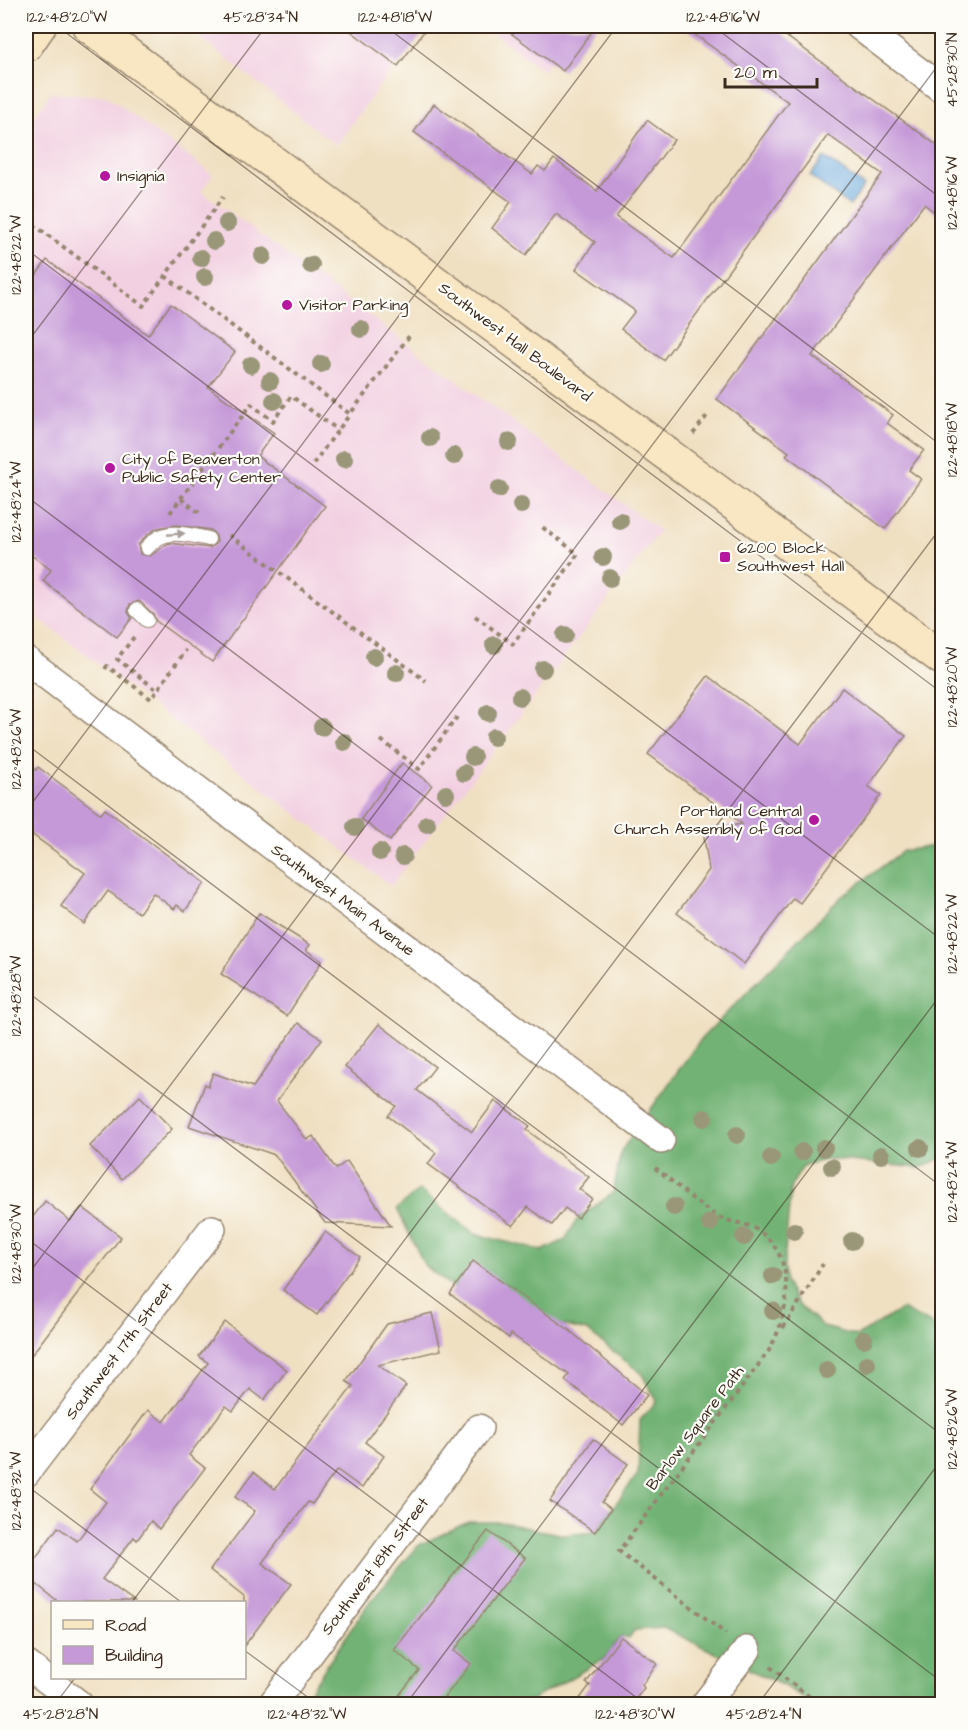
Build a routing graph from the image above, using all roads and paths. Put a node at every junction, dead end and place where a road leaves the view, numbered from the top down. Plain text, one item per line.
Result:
1 (39, 26) edge
2 (89, 26) edge
3 (859, 26) edge
4 (26, 45) edge
5 (942, 89) edge
6 (223, 197) dead end
7 (26, 219) edge
8 (165, 276) junction
9 (410, 335) dead end
10 (350, 414) junction
11 (338, 430) junction
12 (313, 464) dead end
13 (208, 519) dead end
14 (542, 527) dead end
15 (227, 533) dead end
16 (208, 538) dead end
17 (147, 548) dead end
18 (475, 616) dead end
19 (132, 629) dead end
20 (186, 650) dead end
21 (942, 658) edge
22 (26, 660) edge
23 (105, 669) dead end
24 (426, 681) dead end
25 (157, 690) junction
26 (457, 717) dead end
27 (381, 740) dead end
28 (661, 1140) joint
29 (212, 1229) dead end
30 (823, 1263) dead end
31 (781, 1331) junction
32 (479, 1428) dead end
33 (26, 1473) edge
34 (747, 1650) junction
35 (26, 1664) edge
36 (79, 1704) edge
37 (272, 1704) edge
38 (705, 1704) edge
39 (819, 1704) edge

1 - 4 main road
2 - 21 main road, Southwest Hall Boulevard
3 - 5 street
6 - 8 path
7 - 8 path
8 - 10 path
9 - 10 path
10 - 11 path
11 - 12 path
11 - 13 path
14 - 18 path
15 - 24 path
17 -> 16 lane
19 - 25 path
20 - 25 path
22 - 28 street, Southwest Main Avenue
23 - 25 path
26 - 27 path
28 - 31 path, Barlow Square Path
29 - 33 street, Southwest 17th Street
30 - 31 path
31 - 34 path, Barlow Square Path
32 - 37 street, Southwest 18th Street
34 - 38 street
34 - 39 path, Barlow Square Path
35 - 36 street

